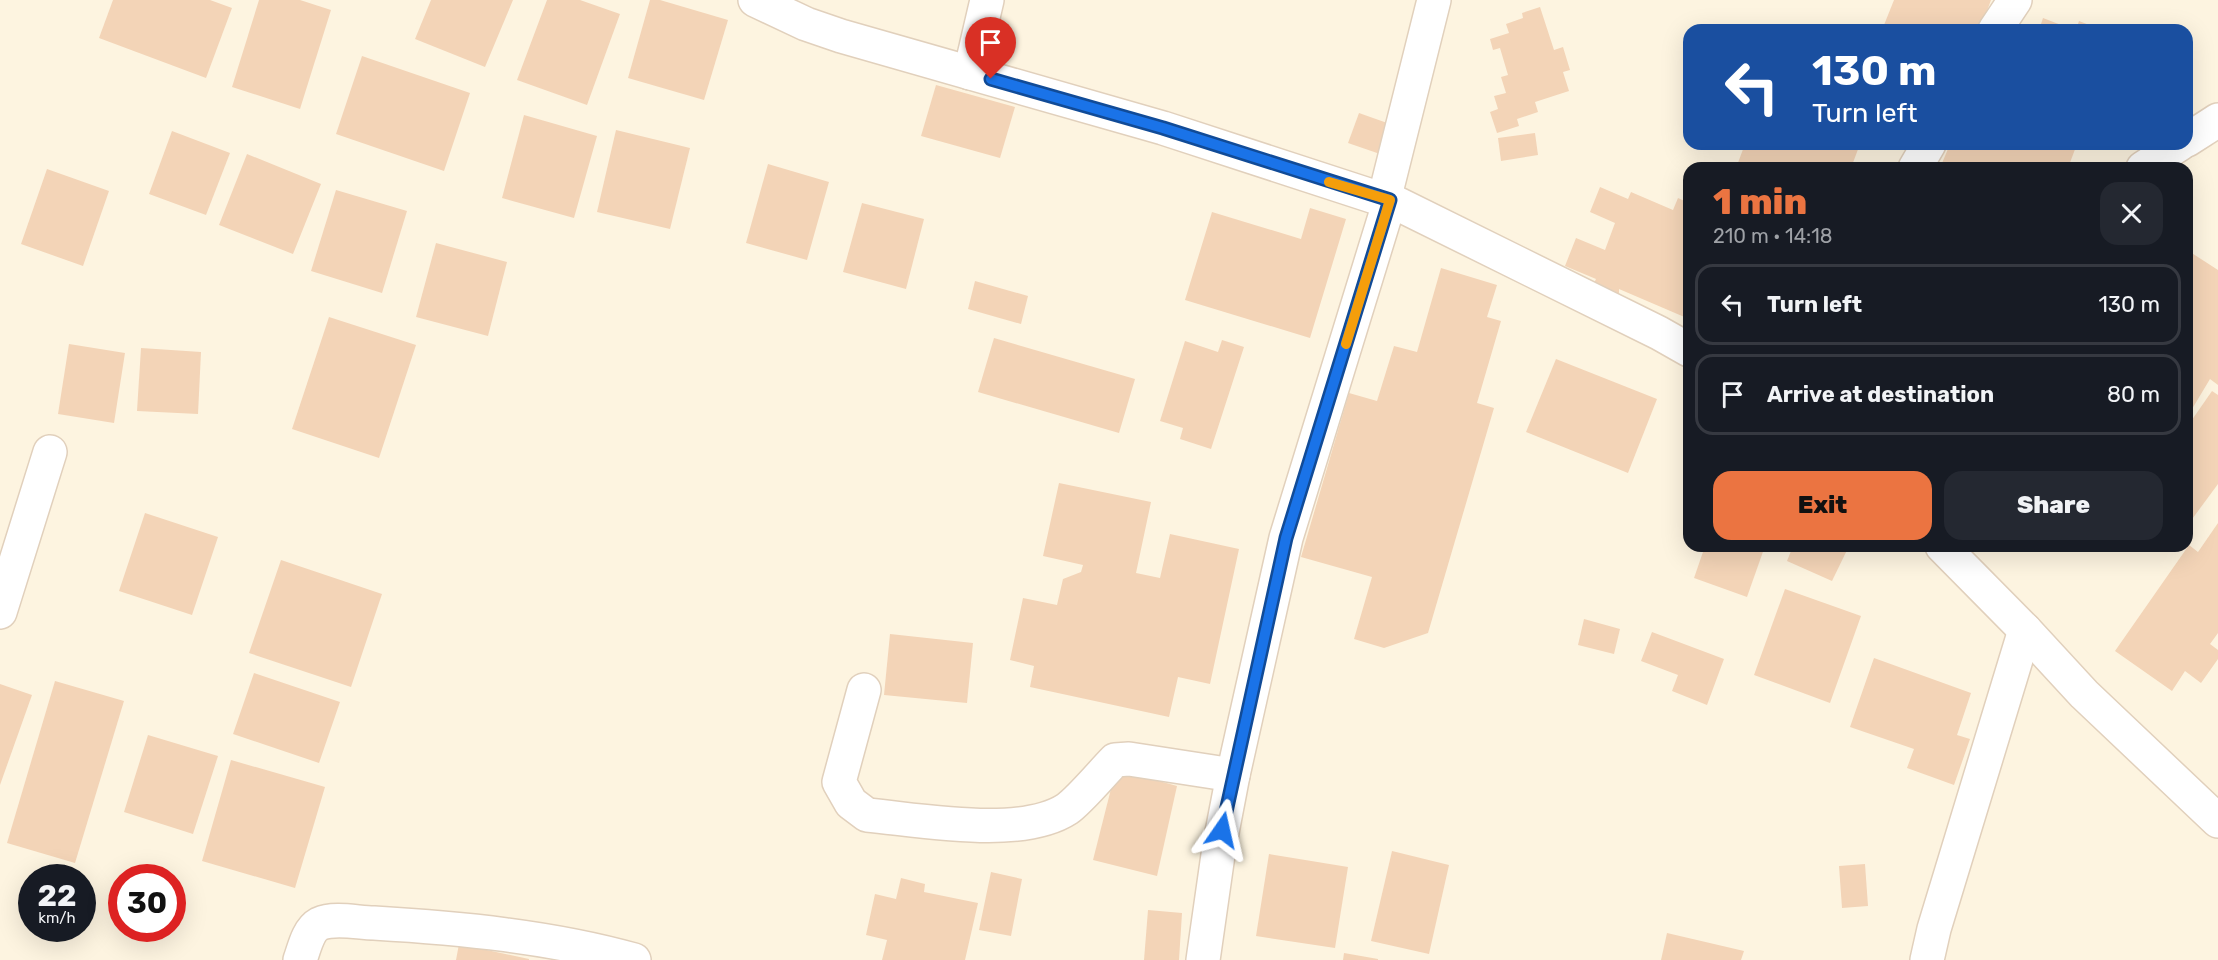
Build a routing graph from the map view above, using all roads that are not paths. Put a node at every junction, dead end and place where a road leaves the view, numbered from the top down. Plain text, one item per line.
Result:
1 (754, 0) edge
2 (987, 0) edge
3 (1434, 0) edge
4 (2015, 0) edge
5 (1999, 24) edge
6 (970, 73) junction
7 (2218, 120) edge
8 (2193, 136) edge
9 (2171, 150) edge
10 (2152, 162) edge
11 (1387, 200) junction
12 (1683, 347) edge
13 (50, 452) dead end
14 (1948, 552) edge
15 (0, 612) edge
16 (2025, 630) junction
17 (864, 690) dead end
18 (1233, 775) junction
19 (2218, 820) edge
20 (300, 960) edge
21 (634, 960) edge
22 (1203, 960) edge
23 (1927, 960) edge

1 - 6 street
2 - 6 street
3 - 11 street
4 - 5 street
6 - 11 street
7 - 8 street
9 - 10 street
11 - 12 street
11 - 18 street
13 - 15 street
14 - 16 street
16 - 19 street
16 - 23 street
17 - 18 street
18 - 22 street
20 - 21 street

